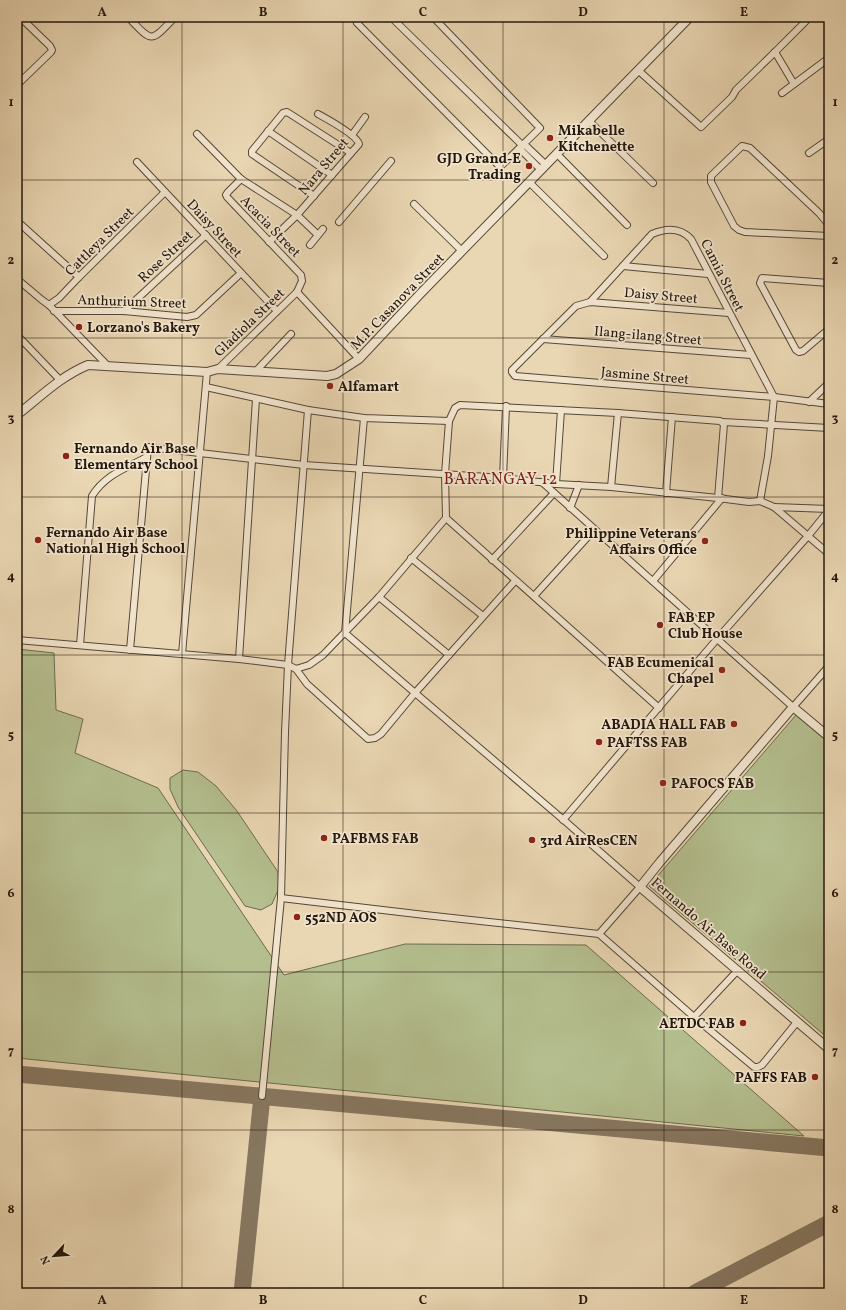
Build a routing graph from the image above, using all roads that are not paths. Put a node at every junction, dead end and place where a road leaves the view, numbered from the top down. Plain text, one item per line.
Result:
1 (20, 17) edge
2 (128, 17) edge
3 (175, 17) edge
4 (363, 17) edge
5 (391, 17) edge
6 (433, 17) edge
7 (690, 17) edge
8 (810, 17) edge
9 (775, 52) junction
10 (829, 58) edge
11 (639, 70) junction
12 (794, 84) junction
13 (17, 86) edge
14 (782, 93) dead end
15 (318, 114) dead end
16 (365, 117) dead end
17 (589, 122) junction
18 (268, 131) junction
19 (197, 134) dead end
20 (352, 135) junction
21 (829, 139) edge
22 (522, 146) junction
23 (351, 152) junction
24 (809, 153) dead end
25 (557, 154) junction
26 (391, 161) dead end
27 (137, 162) dead end
28 (544, 168) junction
29 (332, 175) junction
30 (241, 178) junction
31 (529, 182) junction
32 (653, 183) dead end
33 (165, 192) junction
34 (314, 196) junction
35 (414, 204) dead end
36 (298, 215) junction
37 (17, 221) edge
38 (339, 222) dead end
39 (627, 225) dead end
40 (829, 225) edge
41 (323, 229) dead end
42 (206, 235) junction
43 (318, 235) junction
44 (829, 236) edge
45 (269, 242) junction
46 (310, 245) dead end
47 (462, 251) junction
48 (604, 256) dead end
49 (623, 266) junction
50 (241, 273) junction
51 (708, 274) junction
52 (79, 277) junction
53 (17, 279) edge
54 (829, 284) edge
55 (297, 292) junction
56 (590, 302) junction
57 (49, 305) junction
58 (54, 310) junction
59 (124, 311) junction
60 (277, 311) junction
61 (729, 313) junction
62 (829, 329) edge
63 (292, 334) dead end
64 (17, 335) edge
65 (543, 339) junction
66 (751, 355) junction
67 (359, 360) junction
68 (108, 366) junction
69 (218, 369) junction
70 (207, 372) junction
71 (255, 372) junction
72 (60, 380) junction
73 (829, 383) edge
74 (206, 387) junction
75 (774, 397) junction
76 (256, 399) junction
77 (809, 402) junction
78 (829, 404) edge
79 (506, 406) junction
80 (308, 410) junction
81 (561, 410) junction
82 (618, 413) junction
83 (17, 415) edge
84 (672, 417) junction
85 (364, 418) junction
86 (449, 421) junction
87 (723, 422) junction
88 (772, 424) junction
89 (829, 428) edge
90 (201, 454) junction
91 (147, 458) junction
92 (253, 460) junction
93 (304, 465) junction
94 (359, 469) junction
95 (445, 474) junction
96 (503, 478) junction
97 (542, 482) junction
98 (556, 484) junction
99 (579, 486) junction
100 (610, 487) junction
101 (554, 493) junction
102 (666, 493) junction
103 (720, 498) junction
104 (760, 502) junction
105 (774, 507) junction
106 (570, 508) junction
107 (829, 509) edge
108 (446, 518) junction
109 (594, 530) junction
110 (808, 536) junction
111 (829, 554) edge
112 (411, 558) junction
113 (492, 560) junction
114 (515, 580) junction
115 (653, 581) junction
116 (534, 596) junction
117 (378, 598) junction
118 (483, 616) junction
119 (345, 633) junction
120 (717, 639) junction
121 (17, 640) edge
122 (80, 645) junction
123 (130, 650) junction
124 (182, 654) junction
125 (449, 655) junction
126 (239, 658) junction
127 (288, 665) junction
128 (829, 666) edge
129 (296, 669) junction
130 (415, 693) junction
131 (793, 707) junction
132 (659, 708) junction
133 (829, 737) edge
134 (563, 820) junction
135 (640, 887) junction
136 (281, 898) junction
137 (599, 934) junction
138 (738, 970) junction
139 (694, 1018) junction
140 (797, 1022) junction
141 (829, 1049) edge
142 (262, 1096) dead end

1 - 13 street
2 - 3 street
4 - 22 street
5 - 22 street
6 - 22 street
7 - 11 street, M.P. Casanova Street
8 - 9 street
9 - 11 street
9 - 12 street
10 - 12 street
11 - 17 street, M.P. Casanova Street
12 - 14 street
15 - 20 street, Nara Street
16 - 20 street
17 - 25 street, M.P. Casanova Street
17 - 32 street
18 - 23 street
18 - 29 street
18 - 34 street
19 - 30 street
20 - 23 street, Nara Street
21 - 24 street
22 - 28 street
23 - 29 street, Nara Street
25 - 28 street, M.P. Casanova Street
25 - 39 street
26 - 38 street
27 - 33 street, Daisy Street
28 - 31 street, M.P. Casanova Street
29 - 34 street, Nara Street
30 - 36 street
30 - 45 street, Acacia Street
31 - 47 street, M.P. Casanova Street
31 - 48 street
33 - 42 street, Daisy Street
33 - 52 street, Cattleya Street
34 - 36 street, Nara Street
35 - 47 street
36 - 43 street
36 - 45 street, Nara Street
37 - 52 street
40 - 44 street
41 - 43 street
42 - 50 street, Daisy Street
42 - 59 street, Rose Street
43 - 46 street
45 - 55 street, Acacia Street
47 - 67 street, M.P. Casanova Street
49 - 51 street
49 - 51 street, Camia Street
49 - 56 street, Camia Street
50 - 59 street, Anthurium Street
50 - 60 street, Daisy Street
51 - 61 street, Camia Street
52 - 57 street, Cattleya Street
53 - 57 street
54 - 62 street
55 - 60 street, Gladiola Street
55 - 67 street
56 - 61 street, Daisy Street
56 - 65 street
57 - 58 street
58 - 59 street, Anthurium Street
58 - 68 street
60 - 69 street, Gladiola Street
61 - 66 street, Camia Street
63 - 71 street
64 - 72 street
65 - 66 street, Ilang-ilang Street
65 - 75 street, Jasmine Street
66 - 75 street, Camia Street
67 - 71 street, M.P. Casanova Street
68 - 70 street, M.P. Casanova Street
68 - 72 street, M.P. Casanova Street
69 - 70 street, M.P. Casanova Street
69 - 71 street, M.P. Casanova Street
70 - 74 street
72 - 83 street, M.P. Casanova Street
73 - 77 street
74 - 76 street
74 - 90 street
75 - 77 street, Jasmine Street
75 - 88 street
76 - 80 street
76 - 92 street
77 - 78 street, Jasmine Street
79 - 81 street
79 - 86 street
79 - 96 street
80 - 85 street
80 - 93 street
81 - 82 street
81 - 98 street
82 - 84 street
82 - 100 street
84 - 87 street
84 - 102 street
85 - 86 street
85 - 94 street
86 - 95 street
87 - 88 street
87 - 103 street
88 - 89 street
88 - 104 street
90 - 91 street
90 - 92 street
90 - 124 street
91 - 122 street
91 - 123 street
92 - 93 street
92 - 126 street
93 - 94 street
93 - 127 street
94 - 95 street
94 - 119 street
95 - 96 street
95 - 108 street
96 - 97 street
97 - 98 street
97 - 101 street
98 - 99 street
99 - 100 street
99 - 106 street
100 - 102 street
101 - 106 street
101 - 113 street
102 - 103 street
103 - 104 street
103 - 115 street
104 - 105 street
105 - 107 street
105 - 110 street
106 - 109 street
107 - 110 street
108 - 112 street
108 - 113 street
109 - 115 street
109 - 116 street
110 - 111 street
110 - 120 street
112 - 117 street
112 - 118 street
113 - 114 street
114 - 116 street
114 - 118 street
115 - 120 street
116 - 132 street
117 - 119 street
117 - 125 street
118 - 125 street
119 - 129 street
119 - 130 street
120 - 131 street
120 - 132 street
121 - 122 street
122 - 123 street
123 - 124 street
124 - 126 street
125 - 130 street
126 - 127 street
127 - 129 street
127 - 136 street
128 - 131 street
129 - 130 street
130 - 134 street
131 - 133 street
131 - 135 street, Fernando Air Base Road
132 - 134 street
134 - 135 street
135 - 137 street
135 - 138 street, Fernando Air Base Road
136 - 137 street
136 - 142 street
137 - 139 street
138 - 139 street
138 - 140 street, Fernando Air Base Road
139 - 140 street
140 - 141 street, Fernando Air Base Road

